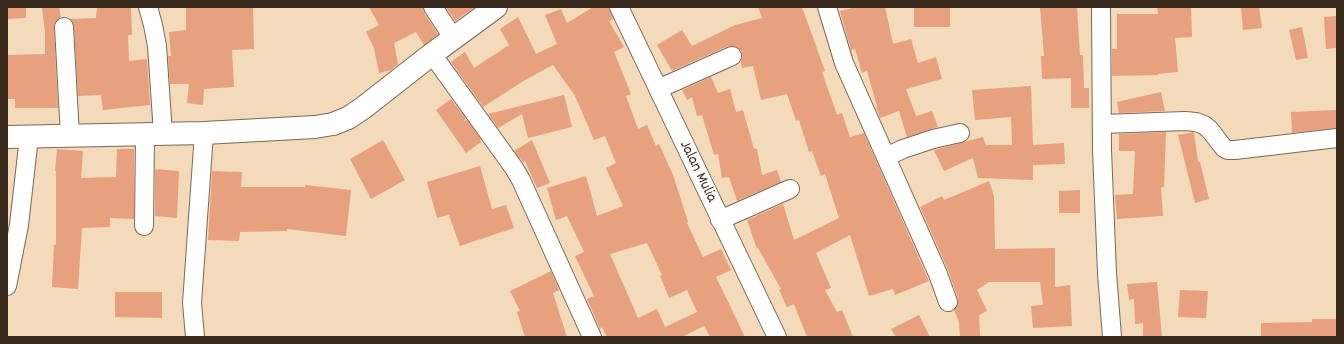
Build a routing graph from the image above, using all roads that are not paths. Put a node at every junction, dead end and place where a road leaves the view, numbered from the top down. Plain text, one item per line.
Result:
1 (148, 7) edge
2 (433, 7) edge
3 (496, 7) edge
4 (619, 7) edge
5 (827, 7) edge
6 (1101, 7) edge
7 (64, 27) dead end
8 (454, 39) junction
9 (432, 54) junction
10 (732, 56) dead end
11 (658, 88) junction
12 (1103, 124) junction
13 (204, 133) junction
14 (960, 133) dead end
15 (154, 134) junction
16 (70, 136) junction
17 (7, 137) edge
18 (29, 137) junction
19 (1337, 138) edge
20 (886, 157) junction
21 (790, 189) dead end
22 (720, 220) junction
23 (144, 226) dead end
24 (7, 286) edge
25 (948, 302) dead end
26 (195, 337) edge
27 (592, 337) edge
28 (777, 337) edge
29 (1112, 337) edge

1 - 15 street
2 - 8 street
3 - 8 main road
4 - 11 street, Jalan Mulia
5 - 20 street
6 - 12 street
7 - 16 street
8 - 9 main road
9 - 13 main road
9 - 27 street
10 - 11 street
11 - 22 street, Jalan Mulia
12 - 19 street
12 - 29 street
13 - 15 main road
13 - 26 street
14 - 20 street
15 - 16 main road
15 - 23 street
16 - 18 main road
17 - 18 main road
18 - 24 street
20 - 25 street
21 - 22 street
22 - 28 street, Jalan Mulia

